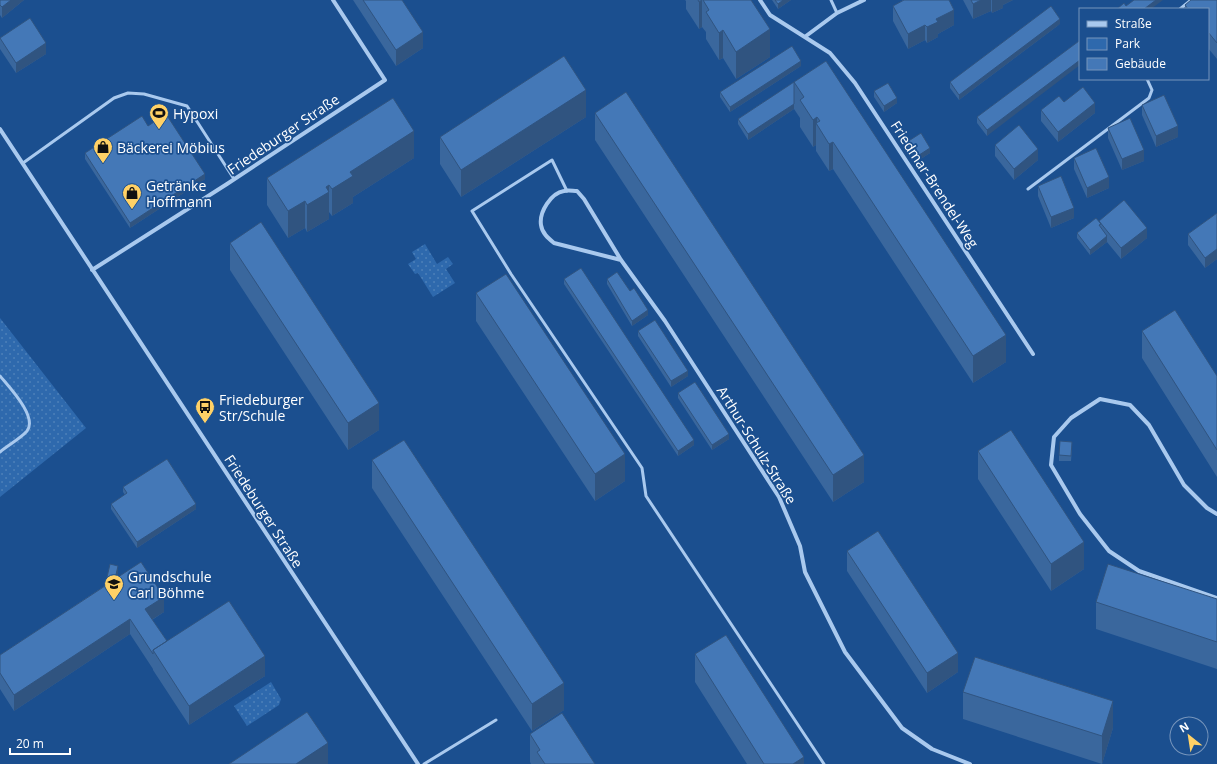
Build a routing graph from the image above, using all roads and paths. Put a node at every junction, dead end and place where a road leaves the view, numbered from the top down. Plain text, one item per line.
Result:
1 (333, 0) edge
2 (760, 0) edge
3 (831, 0) edge
4 (864, 0) edge
5 (1191, 0) edge
6 (1181, 8) edge
7 (837, 13) junction
8 (806, 36) junction
9 (1147, 80) edge
10 (0, 129) edge
11 (23, 163) junction
12 (234, 179) junction
13 (1028, 189) dead end
14 (567, 191) junction
15 (621, 260) junction
16 (92, 270) junction
17 (1033, 354) dead end
18 (0, 376) edge
19 (0, 452) edge
20 (1217, 514) edge
21 (1217, 598) edge
22 (496, 720) dead end
23 (418, 764) edge
24 (424, 764) edge
25 (824, 764) edge
26 (970, 764) edge

1 - 12 street, Friedeburger Straße
2 - 8 street, Friedmar-Brendel-Weg
3 - 7 lane
4 - 7 street
5 - 6 lane
7 - 8 street
8 - 17 street, Friedmar-Brendel-Weg
9 - 13 lane
10 - 11 street, Friedeburger Straße
11 - 12 lane
11 - 16 street, Friedeburger Straße
12 - 16 street, Friedeburger Straße
14 - 15 street, Arthur-Schulz-Straße
14 - 15 street
14 - 25 lane
15 - 26 street, Arthur-Schulz-Straße
16 - 23 street, Friedeburger Straße
18 - 19 lane
20 - 21 street
22 - 24 lane

